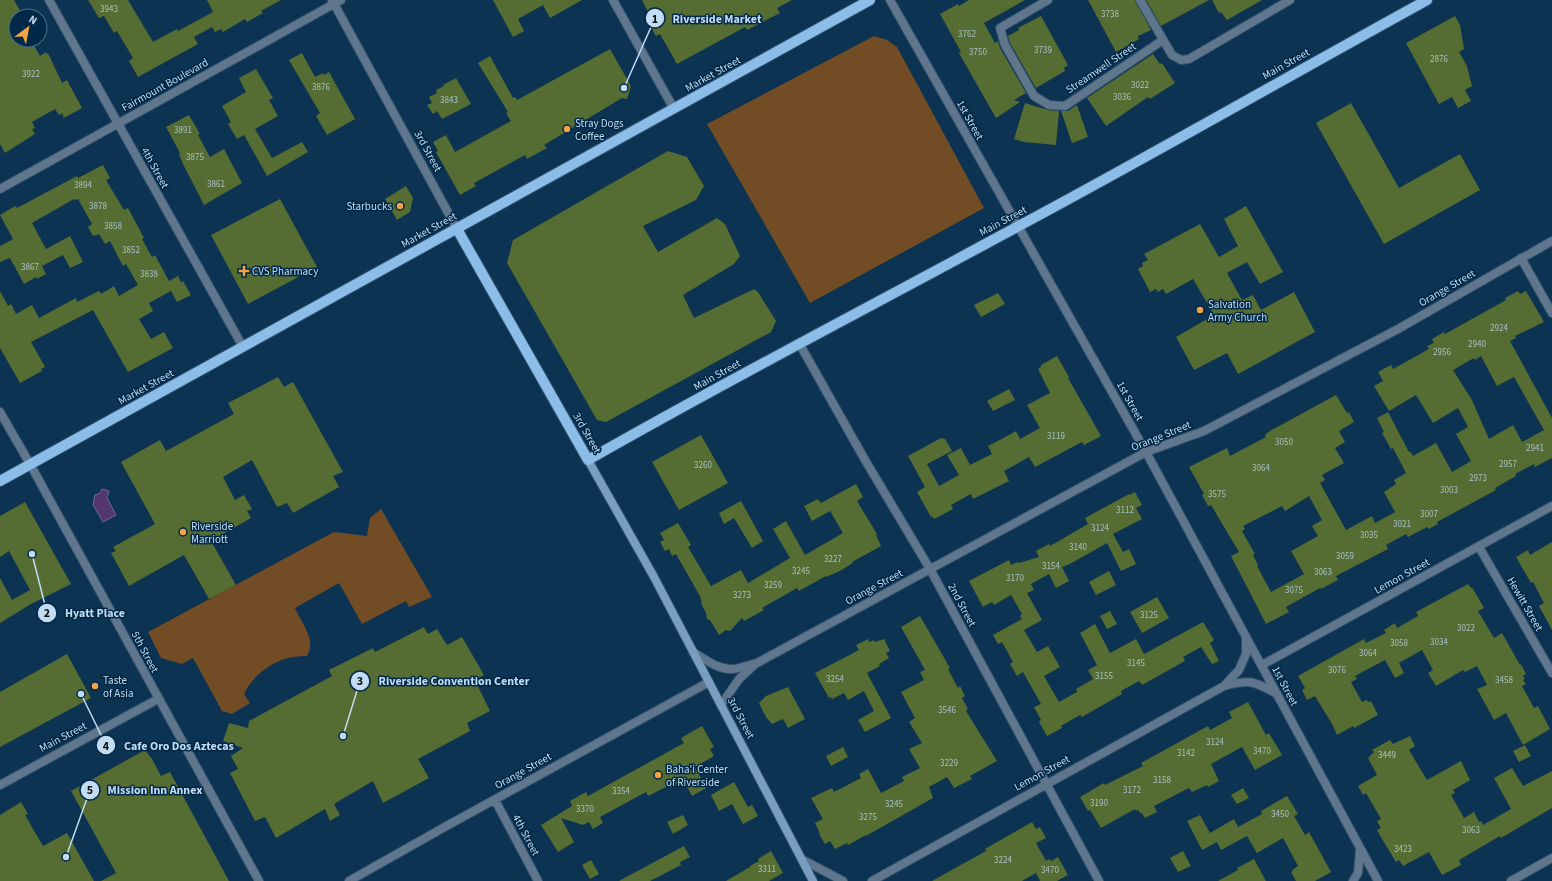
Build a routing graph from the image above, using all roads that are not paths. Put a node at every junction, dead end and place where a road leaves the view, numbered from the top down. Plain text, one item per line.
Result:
1 (49, 0) edge
2 (613, 0) edge
3 (870, 0) edge
4 (890, 0) edge
5 (1048, 0) edge
6 (1140, 0) edge
7 (1290, 0) edge
8 (1427, 0) edge
9 (336, 1) edge
10 (1163, 40) junction
11 (674, 109) junction
12 (118, 125) junction
13 (0, 189) edge
14 (1018, 227) junction
15 (457, 229) junction
16 (1552, 242) edge
17 (1521, 258) junction
18 (1552, 313) edge
19 (799, 344) junction
20 (243, 347) junction
21 (0, 412) edge
22 (1146, 452) junction
23 (588, 460) junction
24 (30, 464) junction
25 (0, 481) edge
26 (1552, 506) edge
27 (1479, 547) junction
28 (930, 569) junction
29 (1246, 636) junction
30 (693, 652) junction
31 (757, 663) junction
32 (1262, 665) junction
33 (1552, 673) edge
34 (709, 682) junction
35 (1224, 686) junction
36 (1277, 694) junction
37 (158, 699) junction
38 (721, 705) junction
39 (1046, 784) junction
40 (0, 785) edge
41 (495, 800) junction
42 (1360, 848) junction
43 (1552, 858) edge
44 (803, 860) junction
45 (259, 881) edge
46 (349, 881) edge
47 (538, 881) edge
48 (814, 881) edge
49 (842, 881) edge
50 (872, 881) edge
51 (1099, 881) edge
52 (1353, 881) edge
53 (1378, 881) edge
54 (1511, 881) edge

1 - 12 street, 4th Street
2 - 11 street
3 - 11 main road, Market Street
4 - 14 street, 1st Street
5 - 10 street, Streamwell Street
6 - 10 street
7 - 10 street
8 - 14 main road, Main Street
9 - 12 street, Fairmount Boulevard
9 - 15 street, 3rd Street
11 - 15 main road, Market Street
12 - 13 street, Fairmount Boulevard
12 - 20 street, 4th Street
14 - 19 main road, Main Street
14 - 22 street, 1st Street
15 - 20 main road, Market Street
15 - 23 main road, 3rd Street
16 - 17 street, Orange Street
17 - 18 street
17 - 22 street, Orange Street
19 - 23 main road, Main Street
19 - 28 street, 2nd Street
20 - 24 main road, Market Street
21 - 24 street, 5th Street
22 - 28 street, Orange Street
22 - 29 street, 1st Street
23 - 30 main road, 3rd Street
24 - 25 main road, Market Street
24 - 37 street, 5th Street
26 - 27 street, Lemon Street
27 - 32 street, Lemon Street
27 - 33 street, Hewitt Street
28 - 31 street, Orange Street
28 - 39 street, 2nd Street
29 - 32 street, 1st Street
29 - 35 street
30 - 31 street, Orange Street
30 - 34 main road, 3rd Street
31 - 38 street, Orange Street
32 - 36 street, 1st Street
34 - 38 main road, 3rd Street
34 - 41 street, Orange Street
35 - 36 street
35 - 39 street, Lemon Street
36 - 42 street, 1st Street
37 - 40 street, Main Street
37 - 45 street, 5th Street
38 - 44 main road, 3rd Street
39 - 50 street, Lemon Street
39 - 51 street, 2nd Street
41 - 46 street, Orange Street
41 - 47 street, 4th Street
42 - 52 street
42 - 53 street, 1st Street
43 - 54 street
44 - 48 main road, 3rd Street
44 - 49 street

